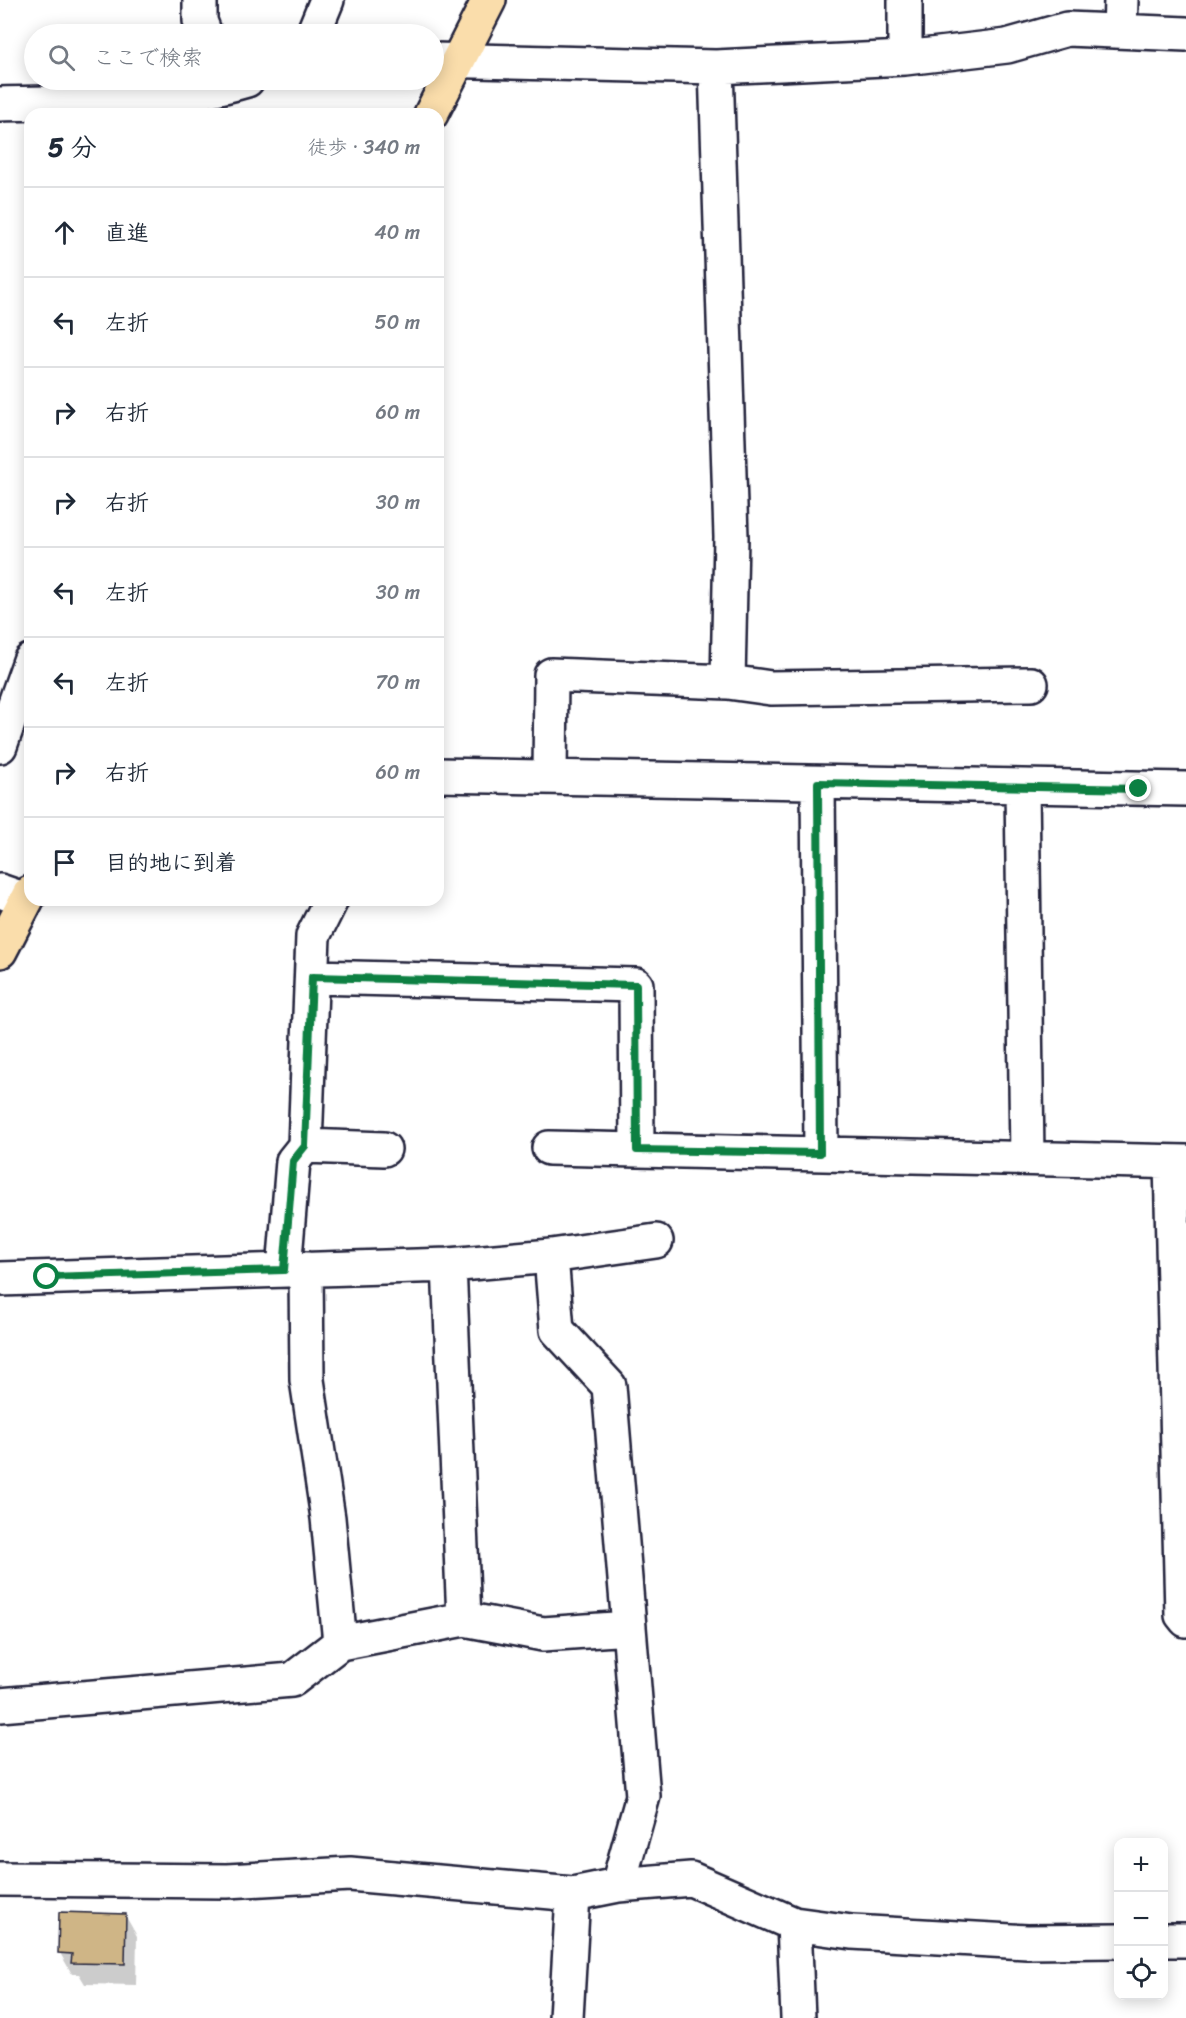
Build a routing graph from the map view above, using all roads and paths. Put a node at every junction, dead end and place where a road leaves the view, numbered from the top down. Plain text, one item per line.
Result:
1 (200, 0) edge
2 (327, 0) edge
3 (489, 0) edge
4 (905, 0) edge
5 (1120, 15) edge
6 (201, 24) edge
7 (316, 24) edge
8 (1186, 34) edge
9 (905, 58) junction
10 (446, 60) edge
11 (716, 67) junction
12 (192, 90) edge
13 (437, 90) edge
14 (0, 104) edge
15 (432, 108) edge
16 (21, 675) edge
17 (728, 682) junction
18 (1031, 684) dead end
19 (0, 746) edge
20 (444, 775) edge
21 (550, 777) junction
22 (818, 783) junction
23 (1022, 787) junction
24 (1186, 789) edge
25 (19, 895) edge
26 (328, 906) edge
27 (0, 951) edge
28 (312, 977) junction
29 (305, 1146) junction
30 (549, 1148) dead end
31 (384, 1149) dead end
32 (637, 1150) junction
33 (820, 1153) junction
34 (1027, 1157) junction
35 (1178, 1162) edge
36 (656, 1241) dead end
37 (551, 1256) junction
38 (449, 1265) junction
39 (295, 1269) junction
40 (0, 1279) edge
41 (464, 1619) junction
42 (1186, 1620) edge
43 (629, 1628) junction
44 (340, 1643) junction
45 (0, 1705) edge
46 (0, 1879) edge
47 (618, 1885) junction
48 (573, 1894) junction
49 (794, 1924) junction
50 (1168, 1940) edge
51 (1186, 1940) edge
52 (1114, 1941) edge
53 (566, 2018) edge
54 (798, 2018) edge

1 - 6 street
2 - 7 street
3 - 10 main road
4 - 9 street
5 - 8 street
5 - 9 street
9 - 11 street
10 - 11 street
11 - 17 street
12 - 14 street
13 - 15 main road
16 - 19 street
17 - 18 street
17 - 21 street
20 - 21 street
21 - 22 street
22 - 23 street
22 - 33 street
23 - 24 street
23 - 34 street
25 - 27 main road
26 - 28 street
28 - 29 street
28 - 32 street
29 - 31 street
29 - 39 street
30 - 32 street
32 - 33 street
33 - 34 street
34 - 35 street
35 - 42 street
36 - 37 street
37 - 38 street
37 - 43 street
38 - 39 street
38 - 41 street
39 - 40 street
39 - 44 street
41 - 43 street
41 - 44 street
43 - 47 street
44 - 45 street
46 - 48 street
47 - 48 street
47 - 49 street
48 - 53 street
49 - 52 street
49 - 54 street
50 - 51 street

